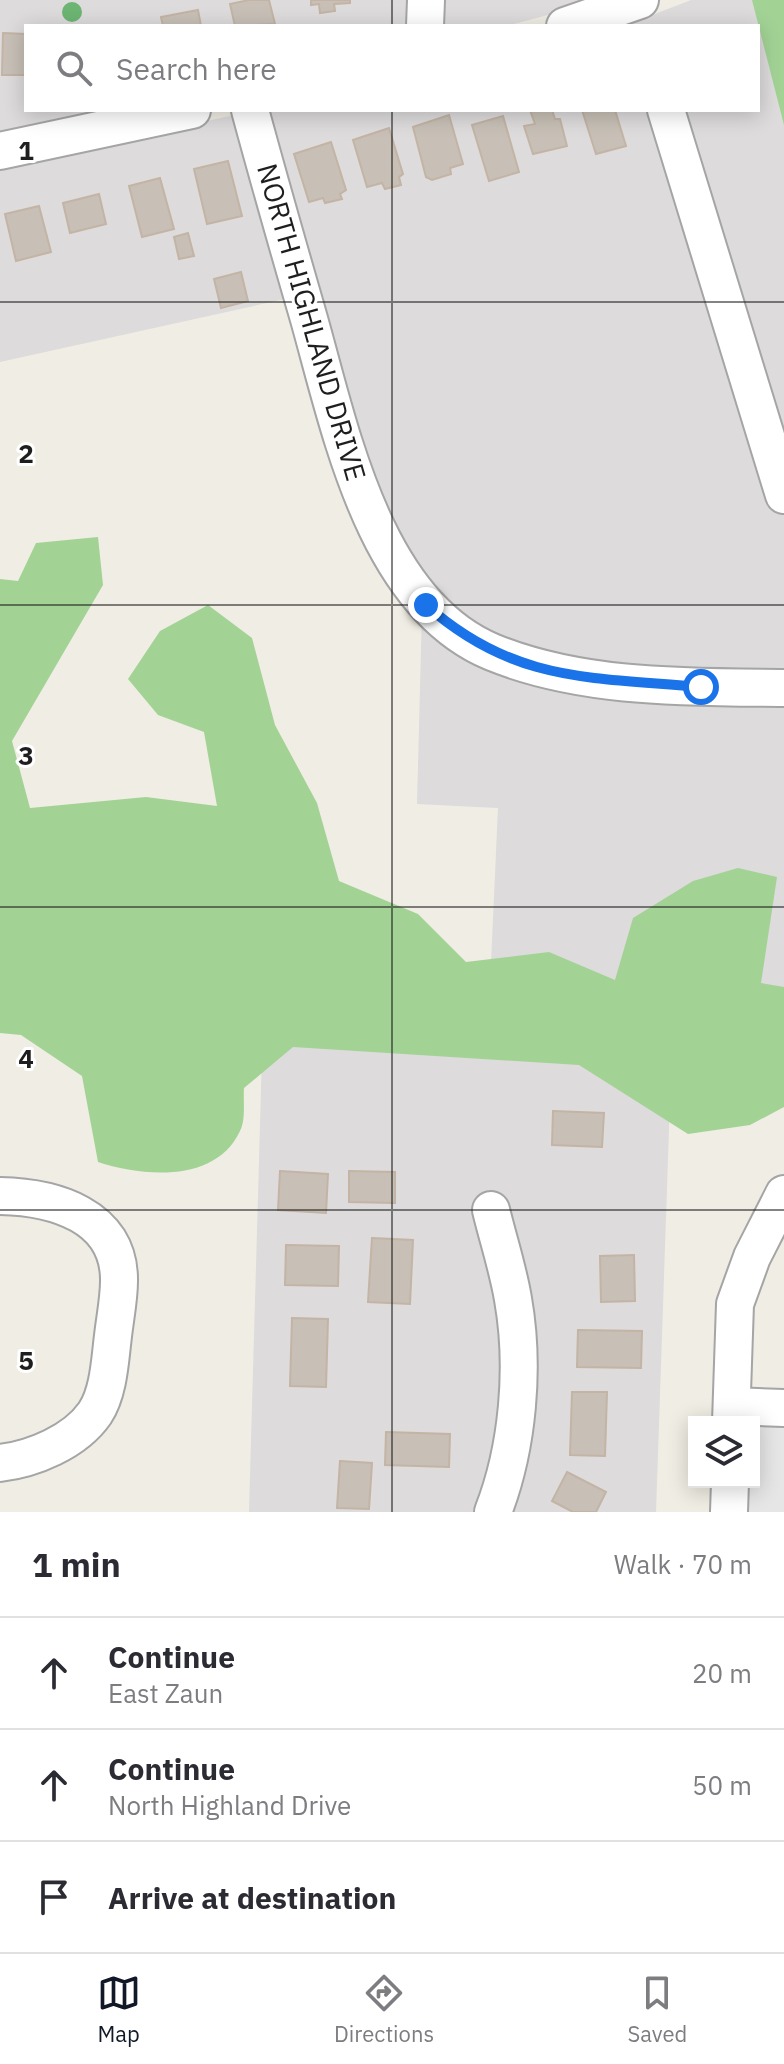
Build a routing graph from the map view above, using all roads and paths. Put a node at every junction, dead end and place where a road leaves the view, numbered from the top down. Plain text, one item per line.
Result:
1 (426, 0) edge
2 (638, 10) edge
3 (425, 24) edge
4 (574, 24) edge
5 (183, 112) edge
6 (251, 112) edge
7 (667, 112) edge
8 (0, 151) edge
9 (784, 495) edge
10 (784, 688) edge
11 (784, 1194) edge
12 (0, 1196) edge
13 (491, 1210) dead end
14 (784, 1408) edge
15 (732, 1414) edge
16 (0, 1463) edge
17 (730, 1488) edge
18 (493, 1512) edge
19 (729, 1512) edge

1 - 3 street
2 - 4 street
5 - 8 street
6 - 10 street, NORTH HIGHLAND DRIVE
7 - 9 street
11 - 15 street
12 - 16 street
13 - 18 street
14 - 15 street
17 - 19 street

